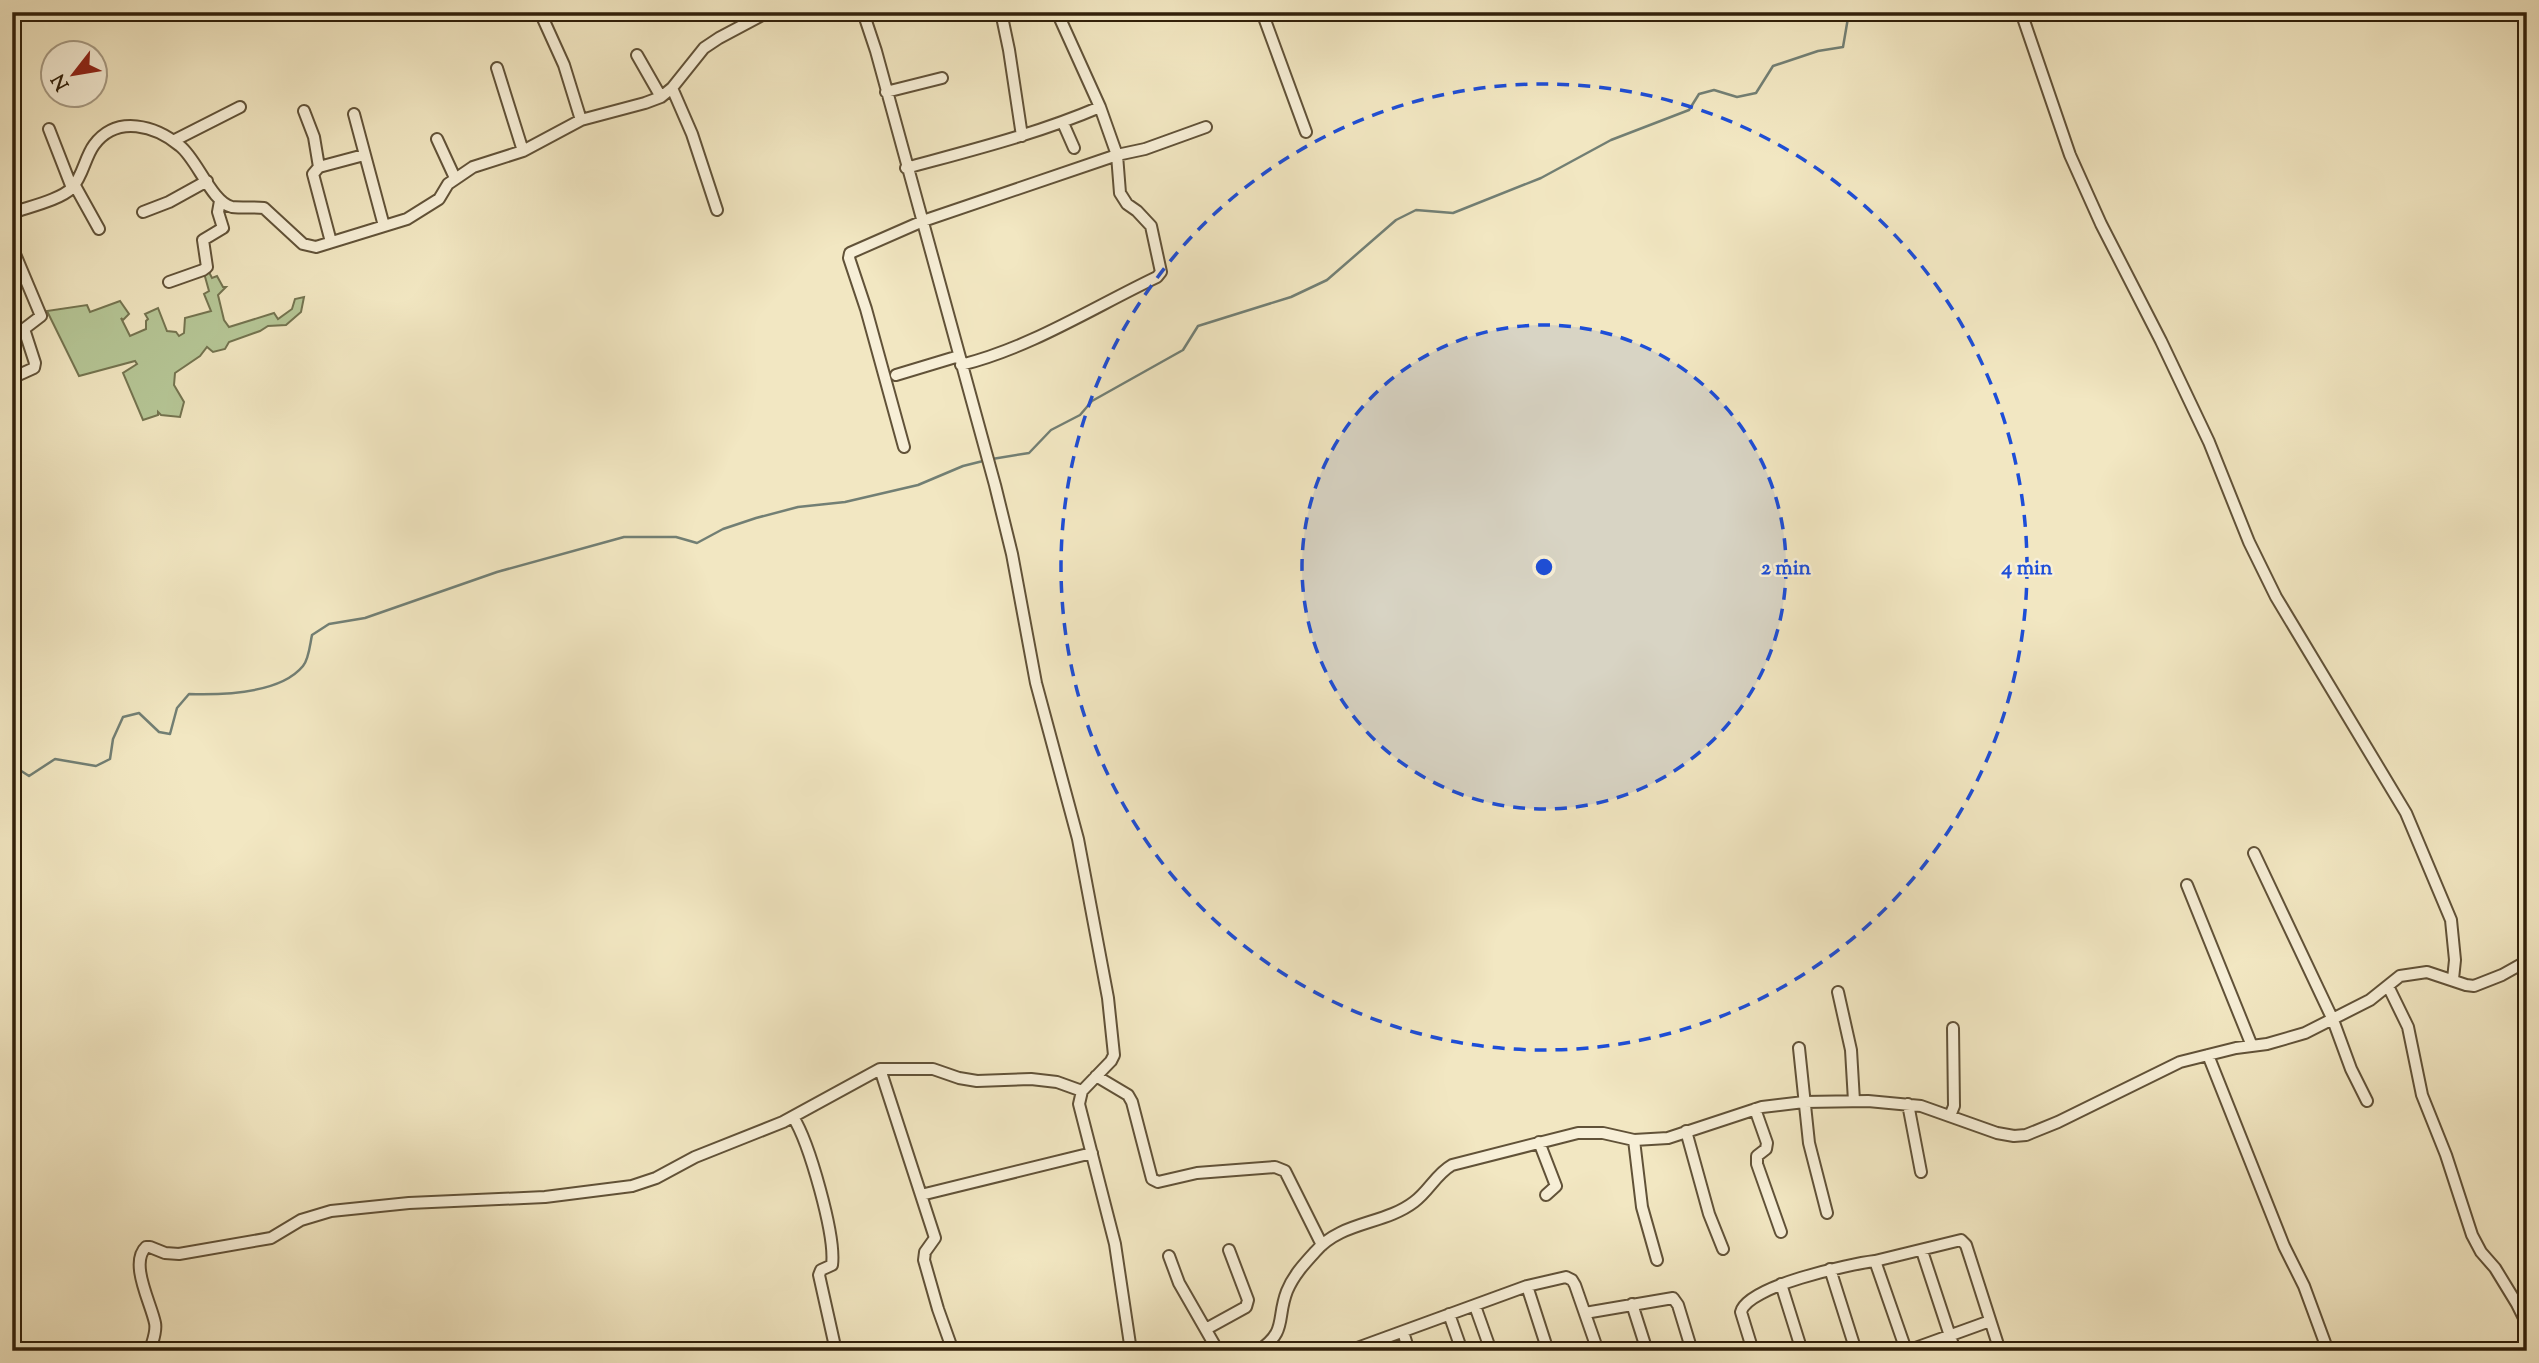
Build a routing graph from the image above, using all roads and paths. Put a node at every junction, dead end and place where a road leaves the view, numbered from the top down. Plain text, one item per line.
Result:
1 (540, 12) edge
2 (768, 12) edge
3 (863, 12) edge
4 (1001, 12) edge
5 (1057, 12) edge
6 (1262, 12) edge
7 (2021, 12) edge
8 (637, 55) dead end
9 (497, 68) dead end
10 (942, 78) dead end
11 (672, 88) junction
12 (886, 92) junction
13 (659, 93) junction
14 (240, 107) dead end
15 (1100, 107) junction
16 (304, 111) dead end
17 (354, 114) dead end
18 (581, 120) junction
19 (1063, 123) junction
20 (1206, 127) dead end
21 (49, 129) dead end
22 (1306, 132) dead end
23 (1022, 136) junction
24 (438, 139) dead end
25 (173, 141) junction
26 (1074, 148) dead end
27 (523, 151) junction
28 (364, 155) junction
29 (1117, 155) junction
30 (319, 167) junction
31 (906, 168) junction
32 (455, 178) junction
33 (206, 181) junction
34 (77, 190) junction
35 (219, 206) junction
36 (717, 209) dead end
37 (143, 212) dead end
38 (12, 213) edge
39 (923, 221) junction
40 (384, 226) junction
41 (99, 229) dead end
42 (331, 242) junction
43 (12, 247) edge
44 (169, 282) dead end
45 (960, 361) junction
46 (896, 375) dead end
47 (12, 378) edge
48 (904, 447) dead end
49 (2254, 853) dead end
50 (2188, 885) dead end
51 (2527, 961) edge
52 (2454, 970) junction
53 (2388, 986) junction
54 (1838, 992) dead end
55 (2333, 1020) junction
56 (1953, 1028) dead end
57 (2252, 1046) junction
58 (1799, 1048) dead end
59 (2208, 1055) junction
60 (880, 1069) junction
61 (1096, 1076) junction
62 (1082, 1091) junction
63 (1854, 1093) junction
64 (1803, 1095) junction
65 (2367, 1101) dead end
66 (1908, 1104) junction
67 (1755, 1109) junction
68 (1952, 1111) junction
69 (793, 1117) junction
70 (1686, 1132) junction
71 (1634, 1140) junction
72 (1539, 1142) junction
73 (1092, 1153) junction
74 (1921, 1172) dead end
75 (921, 1195) junction
76 (1546, 1195) dead end
77 (1827, 1213) dead end
78 (1781, 1232) dead end
79 (1322, 1245) junction
80 (1229, 1250) dead end
81 (1723, 1250) dead end
82 (1922, 1251) junction
83 (1169, 1256) dead end
84 (1657, 1260) dead end
85 (1875, 1261) junction
86 (1830, 1269) junction
87 (1781, 1284) junction
88 (1527, 1286) junction
89 (1632, 1304) junction
90 (1475, 1306) junction
91 (1585, 1313) junction
92 (1449, 1314) junction
93 (1990, 1321) junction
94 (2527, 1324) edge
95 (1206, 1329) junction
96 (1403, 1332) junction
97 (1949, 1334) junction
98 (1905, 1350) edge
99 (150, 1351) edge
100 (836, 1351) edge
101 (953, 1351) edge
102 (1131, 1351) edge
103 (1218, 1351) edge
104 (1258, 1351) edge
105 (1349, 1351) edge
106 (1409, 1351) edge
107 (1462, 1351) edge
108 (1492, 1351) edge
109 (1548, 1351) edge
110 (1598, 1351) edge
111 (1647, 1351) edge
112 (1692, 1351) edge
113 (1753, 1351) edge
114 (1802, 1351) edge
115 (1856, 1351) edge
116 (1955, 1351) edge
117 (2000, 1351) edge
118 (2328, 1351) edge

1 - 18 street
2 - 11 street
3 - 12 street
4 - 23 street
5 - 15 street
6 - 22 street
7 - 52 street
8 - 13 street
9 - 27 street
10 - 12 street
11 - 13 street
11 - 36 street
12 - 31 street
13 - 18 street
14 - 25 street
15 - 19 street
15 - 29 street
16 - 30 street
17 - 28 street
18 - 27 street
19 - 23 street
19 - 26 street
20 - 29 street
21 - 34 street
23 - 31 street
24 - 32 street
25 - 33 street
25 - 34 street
27 - 32 street
28 - 30 street
28 - 40 street
29 - 39 street
29 - 45 street
30 - 42 street
31 - 39 street
32 - 40 street
33 - 35 street
33 - 37 street
34 - 38 street
34 - 41 street
35 - 42 street
35 - 44 street
39 - 45 street
39 - 48 street
40 - 42 street
43 - 47 street
45 - 46 street
45 - 61 street
49 - 55 street
50 - 57 street
51 - 52 street
52 - 53 street
53 - 55 street
53 - 94 street
54 - 63 street
55 - 57 street
55 - 65 street
56 - 68 street
57 - 59 street
58 - 64 street
59 - 68 street
59 - 118 street
60 - 62 street
60 - 69 street
60 - 75 street
61 - 62 street
61 - 79 street
62 - 73 street
63 - 64 street
63 - 66 street
64 - 67 street
64 - 77 street
66 - 68 street
66 - 74 street
67 - 70 street
67 - 78 street
69 - 99 street
69 - 100 street
70 - 71 street
70 - 81 street
71 - 72 street
71 - 84 street
72 - 76 street
72 - 79 street
73 - 75 street
73 - 102 street
75 - 101 street
79 - 104 street
80 - 95 street
82 - 85 street
82 - 93 street
82 - 97 street
83 - 95 street
85 - 86 street
85 - 98 street
86 - 87 street
86 - 115 street
87 - 113 street
87 - 114 street
88 - 90 street
88 - 91 street
88 - 109 street
89 - 91 street
89 - 111 street
89 - 112 street
90 - 92 street
90 - 108 street
91 - 110 street
92 - 96 street
92 - 107 street
93 - 97 street
93 - 117 street
95 - 103 street
96 - 105 street
96 - 106 street
97 - 98 street
97 - 116 street

